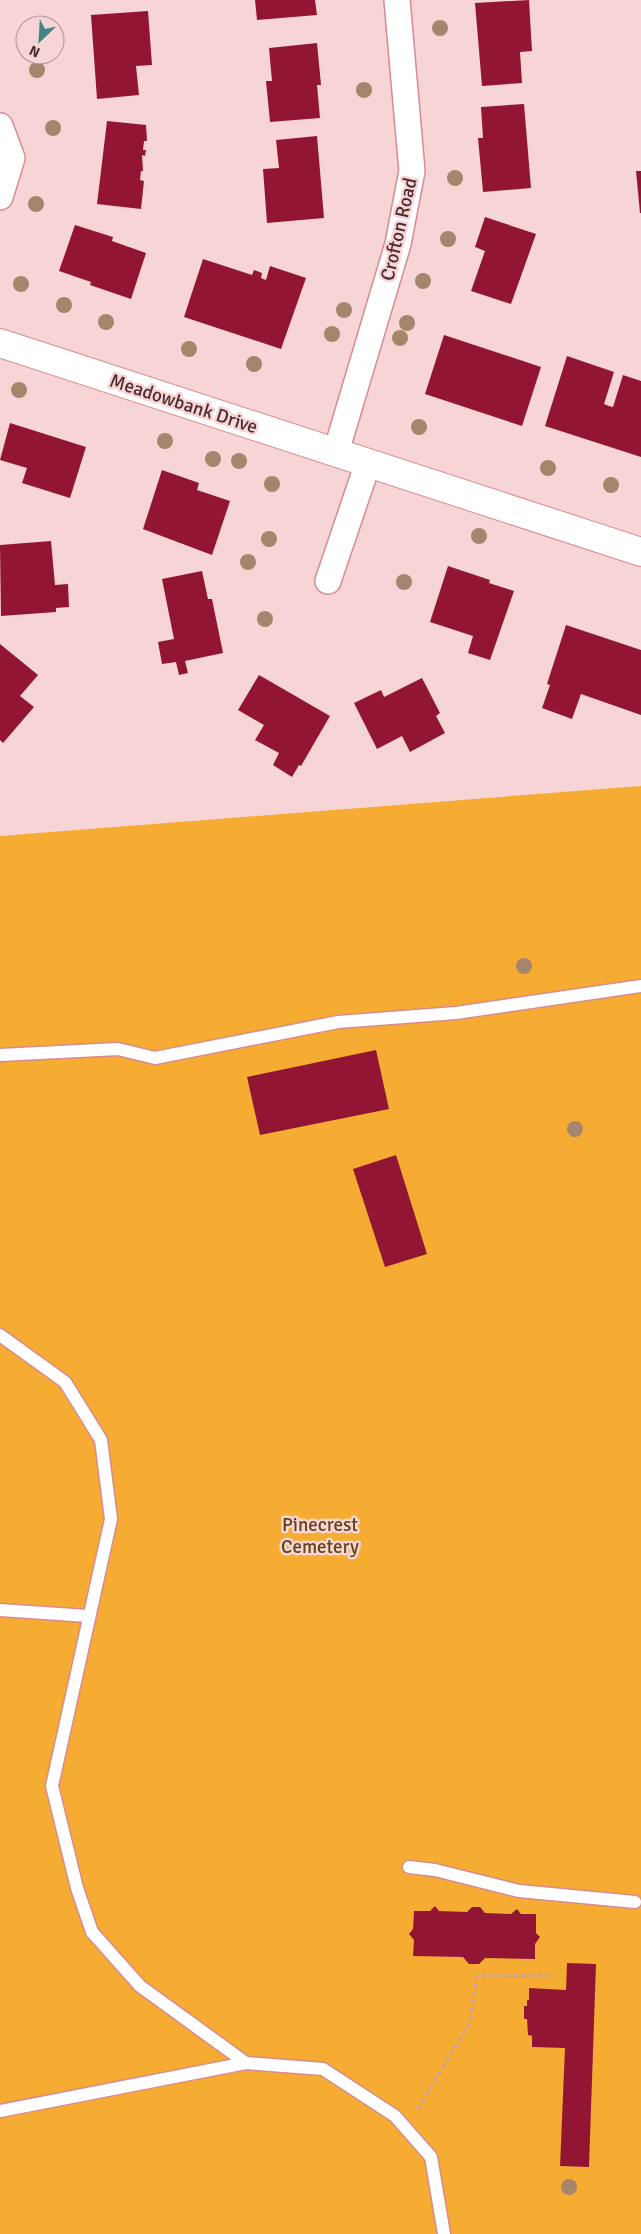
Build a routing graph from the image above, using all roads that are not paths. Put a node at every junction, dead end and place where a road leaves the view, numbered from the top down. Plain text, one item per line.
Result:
1 (397, 0) edge
2 (0, 126) edge
3 (0, 197) edge
4 (0, 343) edge
5 (336, 452) junction
6 (368, 464) junction
7 (641, 552) edge
8 (328, 581) dead end
9 (641, 986) edge
10 (0, 1055) edge
11 (0, 1335) edge
12 (0, 1610) edge
13 (88, 1616) junction
14 (409, 1867) dead end
15 (635, 1902) dead end
16 (246, 2063) junction
17 (0, 2112) edge
18 (444, 2234) edge

1 - 5 street, Crofton Road
2 - 3 street
4 - 5 street, Meadowbank Drive
5 - 6 street, Meadowbank Drive
6 - 7 street, Meadowbank Drive
6 - 8 street
9 - 10 lane
11 - 13 lane
12 - 13 lane
13 - 16 lane
14 - 15 lane
16 - 17 lane
16 - 18 lane

